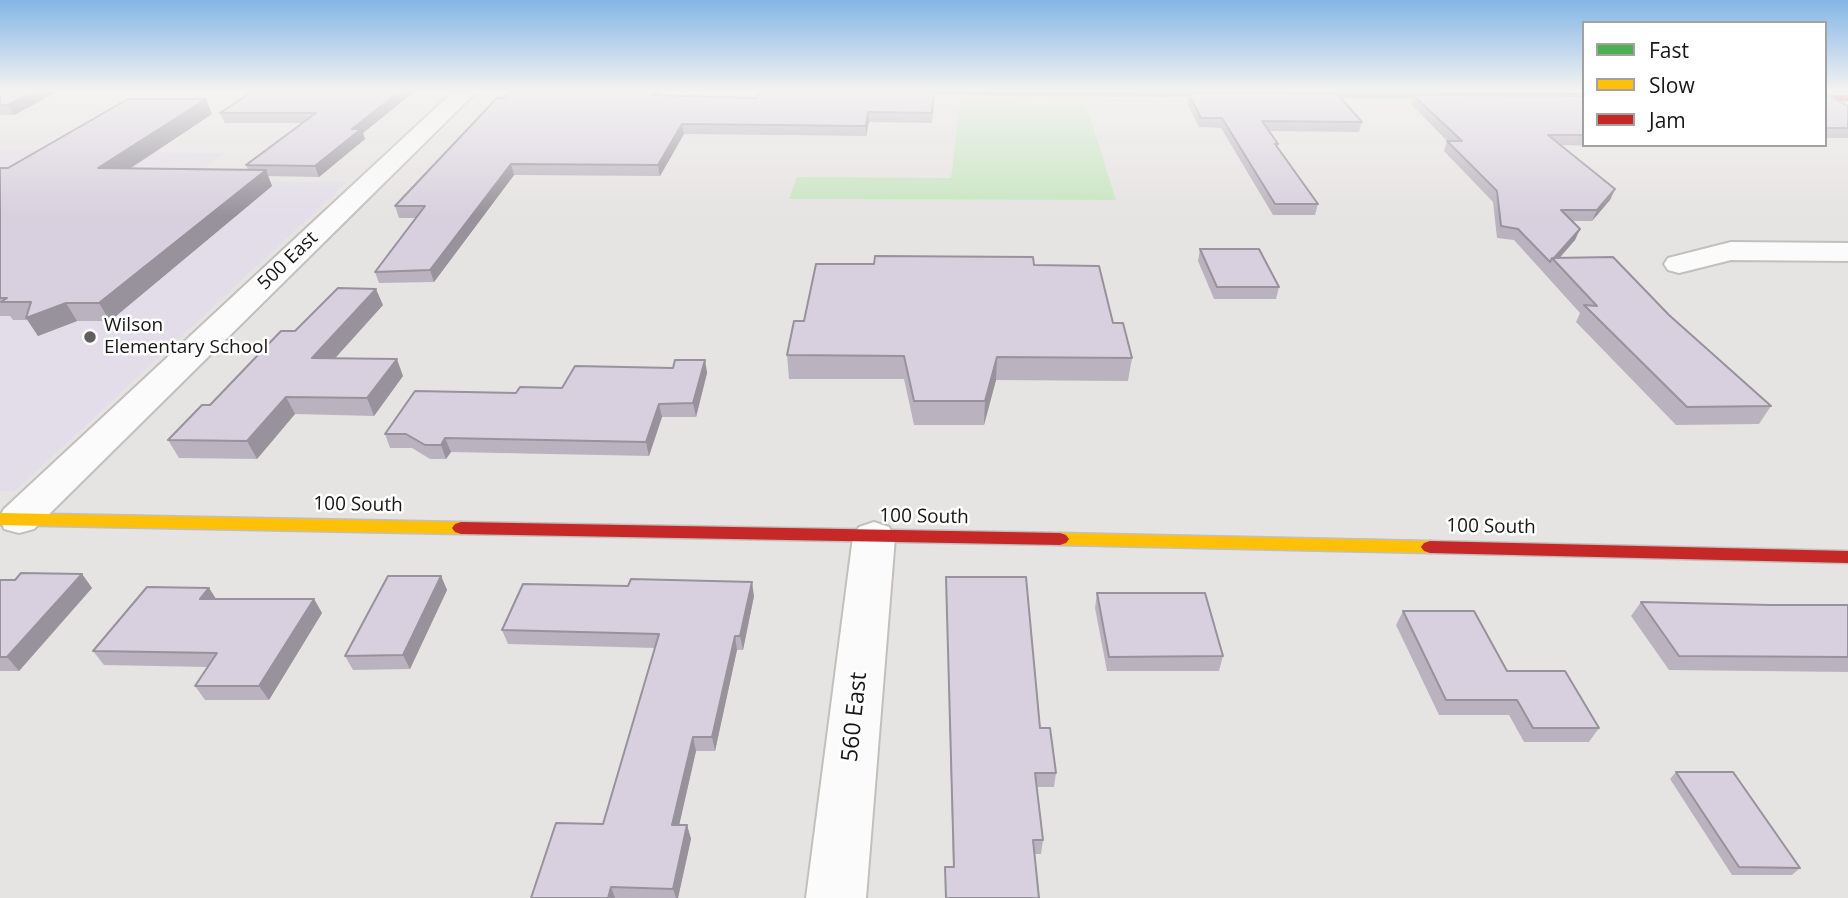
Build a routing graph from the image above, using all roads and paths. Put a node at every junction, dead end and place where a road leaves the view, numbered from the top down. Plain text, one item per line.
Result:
1 (421, 133) edge
2 (1848, 252) edge
3 (1679, 264) dead end
4 (9, 519) edge
5 (874, 537) junction
6 (1848, 558) edge
7 (836, 898) edge

1 - 4 street, 500 East
2 - 3 street
4 - 5 street, 100 South
5 - 6 street, 100 South
5 - 7 street, 560 East

